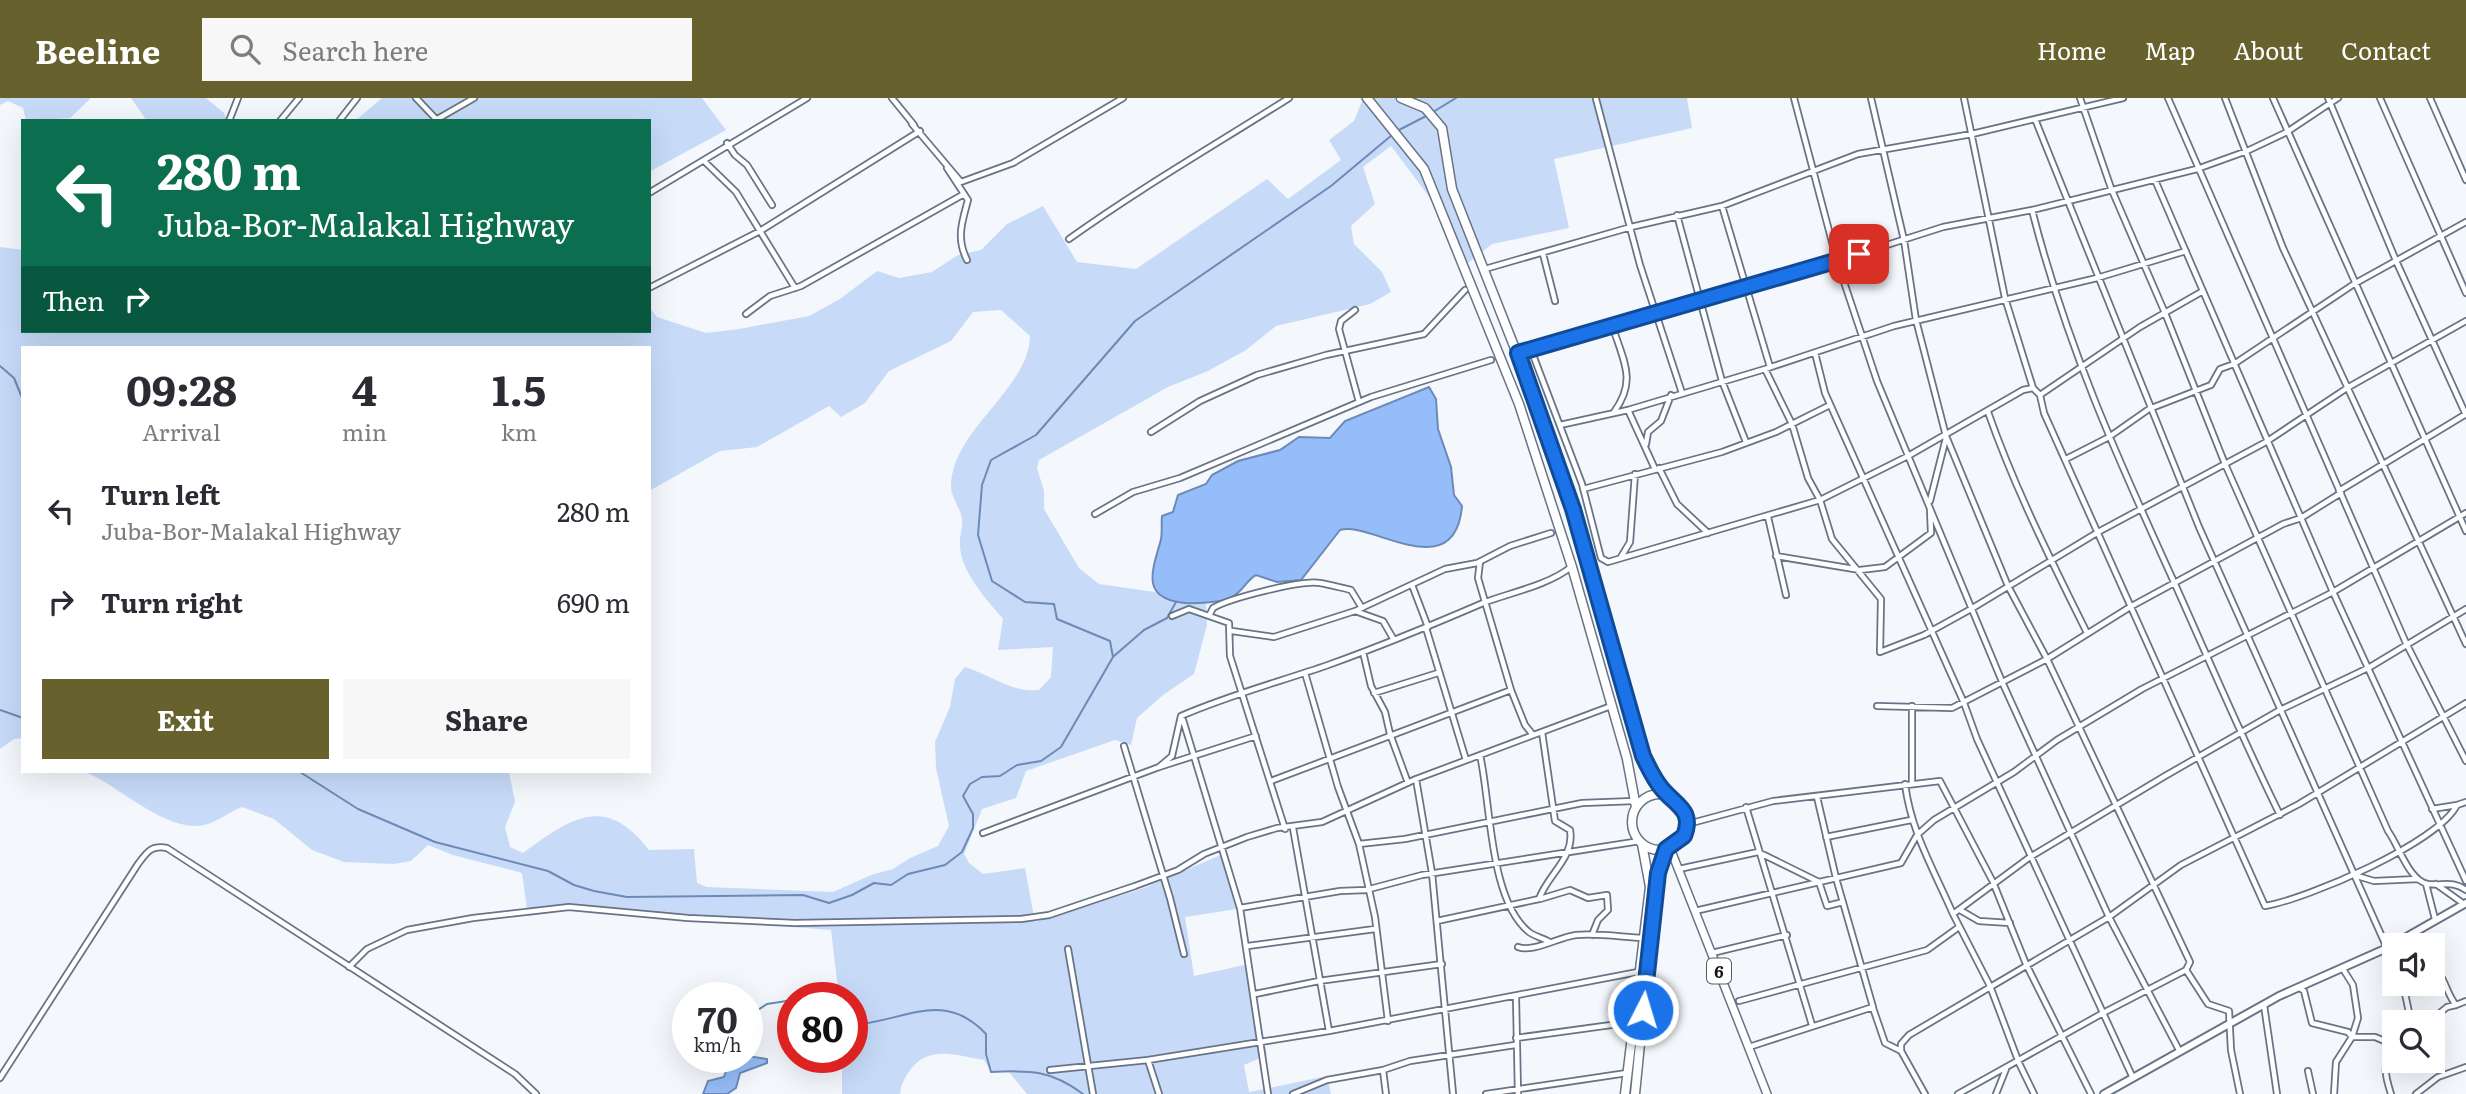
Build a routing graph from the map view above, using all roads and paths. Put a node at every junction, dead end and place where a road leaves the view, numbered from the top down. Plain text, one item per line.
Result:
1 (239, 98) edge
2 (299, 98) edge
3 (357, 98) edge
4 (416, 98) edge
5 (474, 98) edge
6 (807, 98) edge
7 (892, 98) edge
8 (1123, 98) edge
9 (1289, 98) edge
10 (1367, 98) edge
11 (1401, 98) edge
12 (1794, 98) edge
13 (1871, 98) edge
14 (1964, 98) edge
15 (2080, 98) edge
16 (2123, 98) edge
17 (2168, 98) edge
18 (2225, 98) edge
19 (2273, 98) edge
20 (2338, 98) edge
21 (2380, 98) edge
22 (2430, 98) edge
23 (1596, 99) edge
24 (2329, 100) edge
25 (2083, 108) junction
26 (230, 119) edge
27 (282, 119) edge
28 (340, 119) edge
29 (434, 119) edge
30 (437, 119) edge
31 (2035, 119) junction
32 (912, 124) dead end
33 (920, 131) junction
34 (2287, 132) junction
35 (1972, 134) junction
36 (727, 143) junction
37 (1884, 148) junction
38 (2247, 151) junction
39 (704, 162) junction
40 (2197, 169) junction
41 (1812, 171) junction
42 (2155, 180) junction
43 (2466, 180) edge
44 (2110, 188) junction
45 (651, 192) edge
46 (964, 194) junction
47 (2068, 201) junction
48 (772, 205) dead end
49 (1722, 206) junction
50 (2032, 210) junction
51 (1677, 215) junction
52 (1987, 217) junction
53 (2466, 222) edge
54 (1631, 226) junction
55 (760, 231) junction
56 (2441, 237) junction
57 (1069, 239) dead end
58 (1904, 240) junction
59 (2186, 251) junction
60 (1543, 254) junction
61 (967, 260) dead end
62 (1837, 261) junction
63 (2397, 262) junction
64 (2143, 264) junction
65 (1485, 269) junction
66 (2097, 278) junction
67 (2354, 284) junction
68 (1746, 286) junction
69 (651, 287) edge
70 (795, 288) junction
71 (2052, 289) junction
72 (1465, 290) dead end
73 (2203, 292) junction
74 (2466, 293) edge
75 (2005, 298) junction
76 (1702, 300) junction
77 (1555, 301) dead end
78 (1355, 310) dead end
79 (2312, 311) junction
80 (1655, 313) junction
81 (2165, 313) junction
82 (746, 314) dead end
83 (1916, 320) junction
84 (2466, 321) edge
85 (1615, 334) dead end
86 (1861, 337) junction
87 (2272, 337) junction
88 (2122, 341) junction
89 (2431, 341) junction
90 (1531, 347) junction
91 (1346, 352) junction
92 (1518, 353) junction
93 (1815, 353) junction
94 (1491, 360) dead end
95 (2234, 364) junction
96 (2389, 364) junction
97 (1768, 368) junction
98 (2080, 368) junction
99 (1722, 382) junction
100 (2033, 388) junction
101 (2347, 388) junction
102 (1682, 393) junction
103 (2197, 393) junction
104 (2040, 394) junction
105 (1671, 396) junction
106 (1359, 402) junction
107 (1830, 405) junction
108 (2149, 409) junction
109 (1628, 410) junction
110 (1988, 412) junction
111 (1613, 413) junction
112 (2305, 414) junction
113 (2466, 414) edge
114 (1792, 424) junction
115 (1560, 425) junction
116 (1151, 432) dead end
117 (1946, 436) junction
118 (2109, 437) junction
119 (2423, 440) junction
120 (1746, 442) junction
121 (2266, 442) junction
122 (1646, 448) junction
123 (1908, 456) junction
124 (2066, 459) junction
125 (2225, 464) junction
126 (2382, 465) junction
127 (1657, 469) junction
128 (1635, 474) junction
129 (1863, 481) junction
130 (2182, 485) junction
131 (1583, 489) junction
132 (2340, 492) junction
133 (1820, 500) junction
134 (1930, 503) junction
135 (2139, 510) junction
136 (2466, 513) edge
137 (1095, 514) dead end
138 (2460, 516) junction
139 (1768, 517) junction
140 (2301, 518) junction
141 (2100, 531) junction
142 (2466, 531) edge
143 (1551, 533) dead end
144 (1709, 534) junction
145 (2258, 538) junction
146 (2417, 541) junction
147 (1776, 556) junction
148 (1899, 557) junction
149 (1621, 558) junction
150 (1480, 561) junction
151 (2215, 562) junction
152 (2050, 564) junction
153 (2373, 566) junction
154 (1572, 567) junction
155 (1860, 570) junction
156 (2174, 583) junction
157 (1412, 585) junction
158 (2008, 586) junction
159 (2333, 592) junction
160 (1786, 595) dead end
161 (1486, 602) junction
162 (2130, 607) junction
163 (1362, 608) junction
164 (1971, 609) junction
165 (2466, 609) edge
166 (1355, 611) junction
167 (2293, 612) junction
168 (1209, 614) junction
169 (1172, 616) dead end
170 (2452, 616) junction
171 (1427, 627) junction
172 (1232, 631) junction
173 (1930, 632) junction
174 (2087, 633) junction
175 (2248, 635) junction
176 (1394, 640) junction
177 (2406, 643) junction
178 (2466, 644) edge
179 (1363, 652) junction
180 (2205, 657) junction
181 (2047, 659) junction
182 (2370, 667) junction
183 (1305, 673) junction
184 (1438, 673) junction
185 (2162, 679) junction
186 (2003, 684) junction
187 (2326, 688) junction
188 (1511, 690) junction
189 (1242, 692) junction
190 (1374, 693) junction
191 (2466, 703) edge
192 (1964, 704) junction
193 (1912, 705) junction
194 (1611, 706) junction
195 (1877, 706) dead end
196 (2280, 710) junction
197 (1451, 713) junction
198 (1181, 716) junction
199 (2445, 717) junction
200 (1542, 732) junction
201 (2241, 732) junction
202 (1390, 734) junction
203 (1533, 735) junction
204 (1256, 736) junction
205 (2404, 742) junction
206 (1124, 746) dead end
207 (1480, 755) junction
208 (2035, 755) junction
209 (1193, 756) junction
210 (2199, 756) junction
211 (1330, 757) junction
212 (1466, 760) junction
213 (2466, 761) edge
214 (1159, 767) junction
215 (2360, 767) junction
216 (1134, 776) junction
217 (1416, 779) junction
218 (1270, 781) junction
219 (1996, 782) junction
220 (1408, 783) junction
221 (1909, 783) junction
222 (2320, 791) junction
223 (1668, 796) junction
224 (1817, 797) junction
225 (2466, 802) edge
226 (1636, 803) junction
227 (2457, 805) junction
228 (2114, 806) junction
229 (1745, 807) junction
230 (1956, 808) junction
231 (2432, 808) junction
232 (1349, 811) junction
233 (1552, 811) junction
234 (2280, 815) junction
235 (1911, 820) junction
236 (1490, 822) junction
237 (1688, 824) junction
238 (2440, 825) junction
239 (1293, 828) junction
240 (1285, 829) junction
241 (2072, 831) junction
242 (984, 833) dead end
243 (1427, 835) junction
244 (1917, 835) junction
245 (1826, 836) junction
246 (2236, 837) junction
247 (1641, 843) junction
248 (1359, 844) junction
249 (1222, 847) junction
250 (1668, 848) junction
251 (2401, 850) junction
252 (1758, 852) junction
253 (1566, 855) junction
254 (1498, 863) junction
255 (1679, 869) junction
256 (1432, 873) junction
257 (2353, 874) junction
258 (1163, 876) junction
259 (1836, 878) junction
260 (2418, 879) junction
261 (2466, 881) edge
262 (1819, 882) junction
263 (1993, 883) junction
264 (2426, 884) junction
265 (2435, 884) junction
266 (2154, 885) junction
267 (1366, 890) junction
268 (2466, 890) edge
269 (1772, 894) junction
270 (1304, 898) junction
271 (1539, 899) junction
272 (1843, 902) junction
273 (2465, 903) edge
274 (1510, 904) junction
275 (1240, 908) junction
276 (1960, 910) junction
277 (1695, 911) junction
278 (1954, 914) junction
279 (2109, 917) junction
280 (2435, 919) junction
281 (1437, 920) junction
282 (2010, 923) junction
283 (1959, 927) junction
284 (1376, 929) junction
285 (2418, 933) edge
286 (1787, 934) junction
287 (1592, 935) junction
288 (2382, 935) edge
289 (1312, 938) junction
290 (1644, 938) junction
291 (2071, 939) junction
292 (1548, 941) junction
293 (1248, 946) junction
294 (1518, 947) dead end
295 (1068, 949) dead end
296 (2382, 951) edge
297 (1712, 953) junction
298 (1184, 954) dead end
299 (1441, 964) junction
300 (2026, 964) junction
301 (349, 967) junction
302 (1863, 968) junction
303 (2343, 969) junction
304 (2186, 970) junction
305 (1638, 972) junction
306 (1383, 973) junction
307 (1319, 981) junction
308 (1800, 983) junction
309 (1990, 986) junction
310 (2298, 987) junction
311 (2445, 987) edge
312 (2147, 992) junction
313 (1255, 994) junction
314 (1517, 997) junction
315 (1739, 1001) dead end
316 (2466, 1001) edge
317 (2264, 1004) junction
318 (2456, 1005) junction
319 (1873, 1007) junction
320 (1446, 1010) junction
321 (2443, 1010) edge
322 (2103, 1013) junction
323 (1388, 1021) junction
324 (1633, 1022) junction
325 (1812, 1025) junction
326 (2229, 1027) junction
327 (1329, 1031) junction
328 (2064, 1036) junction
329 (2352, 1037) junction
330 (1516, 1038) junction
331 (2382, 1040) edge
332 (1262, 1041) junction
333 (1515, 1045) junction
334 (1749, 1048) junction
335 (1900, 1051) junction
336 (2181, 1053) junction
337 (1449, 1054) junction
338 (1148, 1060) junction
339 (2019, 1063) junction
340 (1087, 1065) junction
341 (2466, 1067) edge
342 (2007, 1068) junction
343 (1050, 1070) dead end
344 (1383, 1070) junction
345 (2308, 1071) dead end
346 (1628, 1073) junction
347 (2386, 1073) edge
348 (0, 1078) edge
349 (2134, 1080) junction
350 (1517, 1092) edge
351 (536, 1094) edge
352 (1093, 1094) edge
353 (1159, 1094) edge
354 (1268, 1094) edge
355 (1293, 1094) edge
356 (1386, 1094) edge
357 (1453, 1094) edge
358 (1486, 1094) edge
359 (1625, 1094) edge
360 (1635, 1094) edge
361 (1767, 1094) edge
362 (1925, 1094) edge
363 (1958, 1094) edge
364 (1996, 1094) edge
365 (2034, 1094) edge
366 (2091, 1094) edge
367 (2104, 1094) edge
368 (2240, 1094) edge
369 (2277, 1094) edge
370 (2313, 1094) edge
371 (2334, 1094) edge
372 (2391, 1094) edge
373 (2416, 1094) edge

1 - 26 street
2 - 27 street
3 - 28 street
4 - 29 street
5 - 30 street
6 - 36 street
7 - 33 street
8 - 32 street
9 - 57 street
10 - 154 highway
11 - 65 highway
12 - 41 street
13 - 37 street
14 - 35 street
15 - 25 street
16 - 25 street
17 - 40 street
18 - 38 street
19 - 34 street
20 - 24 street
21 - 56 street
22 - 43 street
23 - 54 street
24 - 34 street
24 - 63 street
25 - 31 street
25 - 44 street
31 - 35 street
31 - 47 street
33 - 46 street
33 - 55 street
34 - 38 street
34 - 67 street
35 - 37 street
35 - 52 street
36 - 39 street
36 - 48 street
37 - 41 street
37 - 58 street
38 - 40 street
38 - 79 street
39 - 45 street
39 - 55 street
40 - 42 street
40 - 87 street
41 - 49 street
41 - 62 street
42 - 44 street
42 - 59 street
44 - 47 street
44 - 64 street
46 - 61 street
46 - 70 street
47 - 50 street
47 - 66 street
49 - 51 street
49 - 68 street
50 - 52 street
50 - 71 street
51 - 54 street
51 - 76 street
52 - 58 street
52 - 75 street
53 - 56 street
54 - 60 street
54 - 80 street
55 - 69 street
55 - 70 street
56 - 63 street
56 - 74 street
58 - 62 street
58 - 83 street
59 - 64 street
59 - 73 street
60 - 65 street
60 - 77 street
62 - 68 street
62 - 86 street
63 - 67 street
63 - 89 street
64 - 66 street
64 - 81 street
65 - 92 highway
66 - 71 street
66 - 88 street
67 - 79 street
67 - 96 street
68 - 76 street
68 - 97 street
70 - 82 street
71 - 75 street
71 - 98 street
72 - 91 street
73 - 81 street
73 - 95 street
75 - 83 street
75 - 100 street
76 - 80 street
76 - 99 street
78 - 91 street
79 - 87 street
79 - 101 street
80 - 90 street
80 - 102 street
81 - 88 street
81 - 103 street
83 - 86 street
83 - 117 street
84 - 89 street
85 - 111 street
86 - 93 street
86 - 123 street
87 - 95 street
87 - 112 street
88 - 98 street
88 - 108 street
89 - 96 street
89 - 113 street
90 - 92 street
90 - 115 street
91 - 106 street
91 - 116 street
92 - 223 highway
93 - 97 street
93 - 107 street
94 - 106 street
95 - 103 street
95 - 121 street
96 - 101 street
96 - 119 street
97 - 99 street
97 - 114 street
98 - 104 street
98 - 118 street
99 - 102 street
99 - 120 street
100 - 104 street
100 - 110 street
101 - 112 street
101 - 126 street
102 - 105 street
103 - 108 street
103 - 125 street
104 - 124 street
105 - 109 street
105 - 122 street
106 - 137 street
107 - 114 street
107 - 129 street
108 - 118 street
108 - 130 street
109 - 111 street
109 - 122 street
110 - 117 street
110 - 152 street
111 - 115 street
112 - 121 street
112 - 132 street
113 - 119 street
114 - 120 street
114 - 133 street
115 - 131 street
117 - 123 street
117 - 134 street
117 - 158 street
118 - 124 street
118 - 135 street
119 - 126 street
119 - 138 street
120 - 127 street
121 - 125 street
121 - 140 street
122 - 127 street
123 - 129 street
123 - 134 street
124 - 141 street
125 - 130 street
125 - 145 street
126 - 132 street
126 - 146 street
127 - 128 street
127 - 144 street
128 - 131 street
128 - 149 street
129 - 133 street
129 - 148 street
130 - 135 street
130 - 151 street
131 - 149 street
132 - 140 street
132 - 153 street
133 - 139 street
133 - 155 street
134 - 148 street
134 - 164 street
135 - 141 street
135 - 156 street
136 - 138 street
138 - 142 street
138 - 146 street
139 - 144 street
139 - 147 street
140 - 145 street
140 - 159 street
141 - 152 street
141 - 162 street
143 - 150 street
144 - 149 street
145 - 151 street
145 - 167 street
146 - 153 street
146 - 170 street
147 - 155 street
147 - 160 street
148 - 155 street
148 - 173 street
150 - 157 street
150 - 161 street
151 - 156 street
151 - 175 street
152 - 158 street
152 - 174 street
153 - 159 street
153 - 177 street
154 - 161 street
154 - 194 highway
155 - 173 street
156 - 162 street
156 - 180 street
157 - 163 street
157 - 171 street
158 - 164 street
158 - 181 street
159 - 167 street
159 - 182 street
161 - 171 street
161 - 188 street
162 - 174 street
162 - 185 street
163 - 166 street
163 - 168 street
164 - 173 street
164 - 186 street
165 - 170 street
166 - 172 street
166 - 176 street
167 - 175 street
167 - 187 street
168 - 169 street
168 - 172 street
170 - 177 street
170 - 178 street
171 - 176 street
171 - 184 street
172 - 189 street
173 - 192 street
174 - 181 street
175 - 180 street
175 - 196 street
176 - 179 street
177 - 182 street
177 - 199 street
179 - 183 street
179 - 190 street
180 - 185 street
180 - 201 street
181 - 186 street
181 - 228 street
182 - 187 street
182 - 205 street
183 - 189 street
183 - 211 street
184 - 190 street
184 - 197 street
185 - 208 street
185 - 210 street
186 - 192 street
186 - 208 street
187 - 196 street
187 - 215 street
188 - 197 street
188 - 203 street
189 - 198 street
189 - 204 street
190 - 202 street
191 - 199 street
192 - 193 street
192 - 219 street
193 - 195 street
193 - 221 street
194 - 200 street
194 - 226 highway
196 - 201 street
196 - 222 street
197 - 202 street
197 - 212 street
198 - 209 street
198 - 214 street
199 - 205 street
199 - 213 street
200 - 203 street
200 - 233 street
201 - 210 street
201 - 234 street
202 - 211 street
202 - 220 street
203 - 207 street
204 - 209 street
204 - 218 street
205 - 215 street
205 - 231 street
206 - 216 street
207 - 212 street
207 - 236 street
208 - 219 street
208 - 241 street
209 - 214 street
209 - 249 street
210 - 228 street
210 - 246 street
211 - 218 street
211 - 232 street
212 - 217 street
214 - 216 street
215 - 222 street
215 - 251 street
216 - 242 street
216 - 258 street
217 - 220 street
217 - 243 street
218 - 240 street
219 - 230 street
219 - 291 street
220 - 232 street
221 - 224 street
221 - 230 street
221 - 235 street
222 - 234 street
222 - 257 street
223 - 226 highway
223 - 237 highway
224 - 229 street
224 - 245 street
225 - 227 street
226 - 233 street
226 - 247 highway
227 - 231 street
227 - 238 street
228 - 241 street
228 - 266 street
229 - 237 street
229 - 252 street
230 - 244 street
230 - 263 street
231 - 238 street
232 - 239 street
232 - 248 street
233 - 236 street
233 - 253 street
234 - 246 street
235 - 244 street
235 - 245 street
236 - 243 street
236 - 254 street
237 - 250 highway
238 - 251 street
238 - 261 street
239 - 240 street
239 - 270 street
240 - 249 street
241 - 263 street
241 - 279 street
243 - 248 street
243 - 256 street
244 - 259 street
244 - 278 street
245 - 259 street
246 - 257 street
246 - 266 street
247 - 250 highway
247 - 253 street
247 - 290 highway
248 - 267 street
249 - 258 street
249 - 275 street
250 - 255 main road, 6
250 - 360 highway
251 - 257 street
251 - 260 street
252 - 255 street
252 - 262 street
252 - 269 street
253 - 254 street
253 - 271 street
254 - 256 street
254 - 274 street
255 - 277 main road, 6
256 - 267 street
256 - 281 street
257 - 260 street
257 - 288 street
258 - 298 street
258 - 301 street
259 - 262 street
259 - 272 street
260 - 264 street
262 - 269 street
262 - 272 street
263 - 276 street
263 - 282 street
264 - 265 street
264 - 280 street
265 - 268 street
265 - 273 street
266 - 279 street
266 - 304 street
267 - 270 street
267 - 284 street
269 - 277 street
269 - 286 street
270 - 275 street
270 - 289 street
271 - 274 street
271 - 287 street
272 - 302 street
273 - 280 street
274 - 281 street
274 - 292 street
275 - 293 street
276 - 278 street
276 - 282 street
277 - 297 main road, 6
278 - 283 street
279 - 291 street
279 - 312 street
280 - 285 street
281 - 299 street
282 - 300 street
283 - 302 street
283 - 309 street
284 - 289 street
284 - 306 street
286 - 297 street
286 - 308 street
287 - 290 street
287 - 292 street
289 - 293 street
289 - 307 street
290 - 305 highway
291 - 300 street
291 - 322 street
292 - 294 street
293 - 313 street
295 - 340 street
296 - 303 street
297 - 334 main road, 6
299 - 306 street
299 - 320 street
300 - 309 street
300 - 328 street
301 - 348 street
301 - 351 street
302 - 308 street
302 - 319 street
303 - 310 street
303 - 329 street
304 - 312 street
304 - 326 street
305 - 314 street
305 - 324 highway
306 - 307 street
306 - 323 street
307 - 313 street
307 - 327 street
308 - 315 street
308 - 325 street
309 - 335 street
309 - 339 street
310 - 317 street
310 - 329 street
311 - 318 street
312 - 322 street
312 - 336 street
313 - 332 street
314 - 320 street
314 - 330 street
316 - 318 street
317 - 326 street
317 - 369 street
318 - 321 street
319 - 325 street
319 - 335 street
320 - 323 street
320 - 337 street
322 - 328 street
322 - 349 street
323 - 327 street
324 - 330 street
324 - 346 highway
325 - 334 street
326 - 336 street
326 - 368 street
327 - 332 street
328 - 339 street
328 - 366 street
329 - 331 street
329 - 371 street
330 - 333 street
332 - 338 street
332 - 354 street
333 - 337 street
333 - 350 street
334 - 361 main road, 6
335 - 362 street
336 - 349 street
337 - 344 street
337 - 357 street
338 - 340 street
338 - 353 street
339 - 342 street
339 - 365 street
340 - 343 street
340 - 352 street
341 - 373 street
342 - 363 street
342 - 364 street
344 - 355 street
344 - 356 street
345 - 370 street
346 - 350 street
346 - 359 highway
347 - 372 street
349 - 367 street
350 - 358 street

